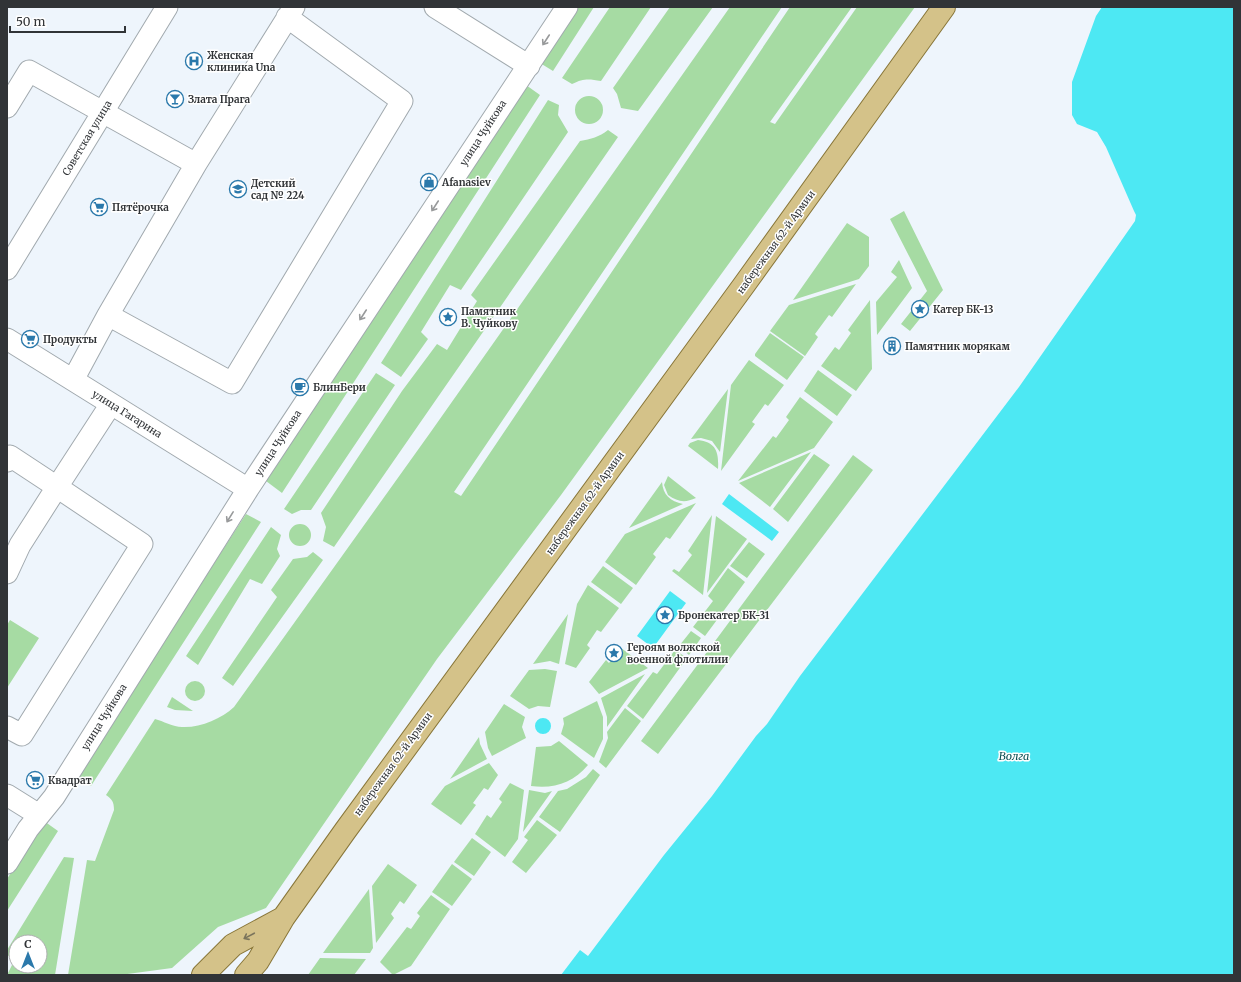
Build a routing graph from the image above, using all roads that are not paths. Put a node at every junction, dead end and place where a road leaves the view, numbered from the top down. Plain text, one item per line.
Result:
1 (167, 7) edge
2 (435, 7) edge
3 (567, 7) edge
4 (944, 7) edge
5 (291, 12) edge
6 (529, 66) junction
7 (7, 107) edge
8 (102, 113) junction
9 (196, 164) junction
10 (7, 269) edge
11 (108, 315) junction
12 (7, 339) edge
13 (73, 380) junction
14 (111, 404) junction
15 (7, 461) edge
16 (57, 487) junction
17 (248, 489) junction
18 (7, 573) edge
19 (7, 727) edge
20 (7, 795) edge
21 (40, 815) junction
22 (7, 863) edge
23 (284, 917) junction
24 (205, 972) edge
25 (240, 975) edge
26 (246, 975) edge

1 - 8 street, Советская улица
2 - 6 street
3 -> 6 street, улица Чуйкова
4 - 23 main road, набережная 62-й Армии
5 - 9 street
5 - 11 street
6 -> 17 street, улица Чуйкова
7 - 8 street
8 - 9 street
8 - 10 street, Советская улица
9 - 11 street
11 - 13 street
12 - 13 street, улица Гагарина
13 - 14 street, улица Гагарина
14 - 16 street
14 - 17 street, улица Гагарина
15 - 16 street
16 - 18 street
16 - 19 street
17 -> 21 street, улица Чуйкова
20 - 21 street
21 - 22 street, улица Чуйкова
23 -> 24 main road, набережная 62-й Армии
23 - 26 main road
24 - 25 main road

